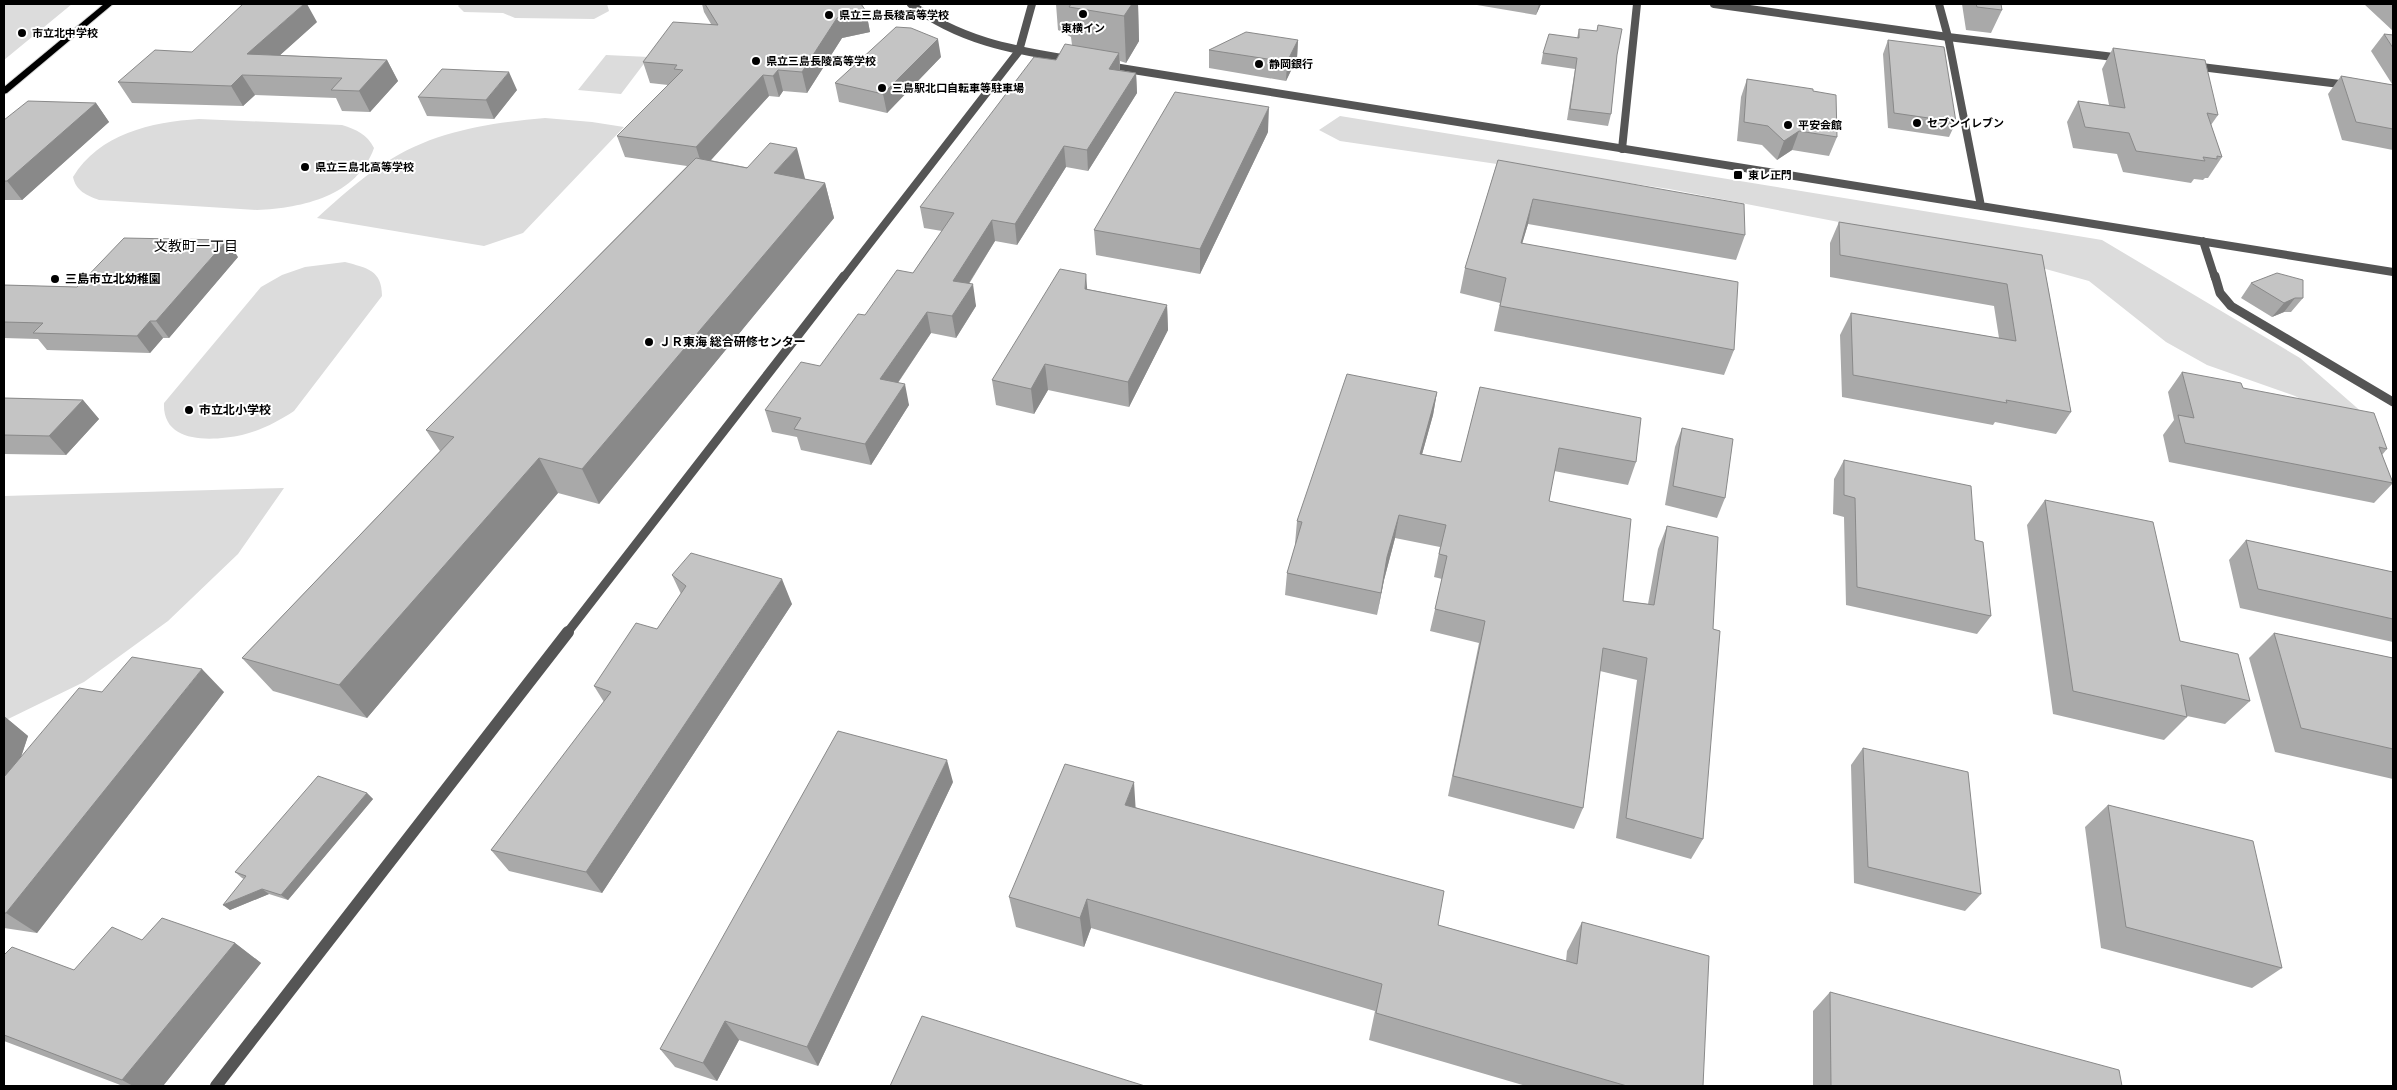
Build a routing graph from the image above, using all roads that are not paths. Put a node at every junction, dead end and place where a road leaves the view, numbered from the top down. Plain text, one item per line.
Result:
1 (109, 4) edge
2 (911, 4) edge
3 (1032, 4) edge
4 (1638, 4) edge
5 (1714, 4) edge
6 (1939, 4) edge
7 (1948, 37) junction
8 (1019, 51) junction
9 (2130, 58) edge
10 (1078, 61) edge
11 (1097, 64) edge
12 (2187, 65) edge
13 (2354, 86) edge
14 (4, 91) edge
15 (1622, 149) junction
16 (1981, 206) junction
17 (2202, 241) junction
18 (2393, 272) edge
19 (2393, 402) edge
20 (216, 1086) edge

1 - 14 main road
2 - 8 street
3 - 8 street
4 - 15 street
5 - 7 street
6 - 7 street
7 - 9 street
7 - 16 street
8 - 10 street
8 - 20 street
11 - 15 street
12 - 13 street
15 - 16 street
16 - 17 street
17 - 18 street
17 - 19 street

